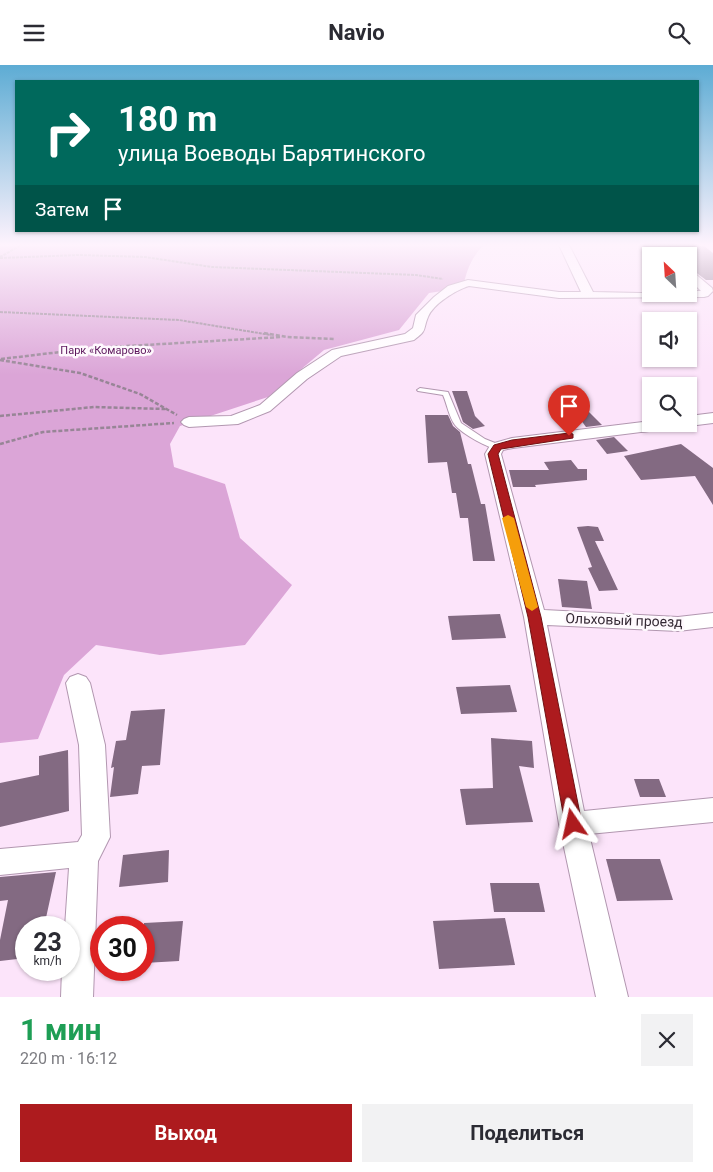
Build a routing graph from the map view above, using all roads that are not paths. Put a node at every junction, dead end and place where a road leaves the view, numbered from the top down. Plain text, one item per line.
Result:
1 (451, 288) edge
2 (509, 288) edge
3 (586, 288) edge
4 (706, 288) edge
5 (698, 294) edge
6 (589, 295) junction
7 (642, 295) edge
8 (420, 390) dead end
9 (713, 418) edge
10 (697, 420) edge
11 (189, 421) road end
12 (642, 427) edge
13 (497, 447) junction
14 (535, 617) junction
15 (713, 619) edge
16 (78, 683) dead end
17 (713, 810) edge
18 (573, 824) junction
19 (86, 854) junction
20 (0, 862) edge
21 (77, 997) edge
22 (612, 997) edge

1 - 11 street
2 - 6 street
3 - 6 street
4 - 5 street
6 - 7 street
8 - 13 lane
9 - 10 street
12 - 13 street
13 - 14 street
14 - 15 street, Ольховый проезд
14 - 18 street
16 - 19 street
17 - 18 street
18 - 22 street
19 - 20 street
19 - 21 street

